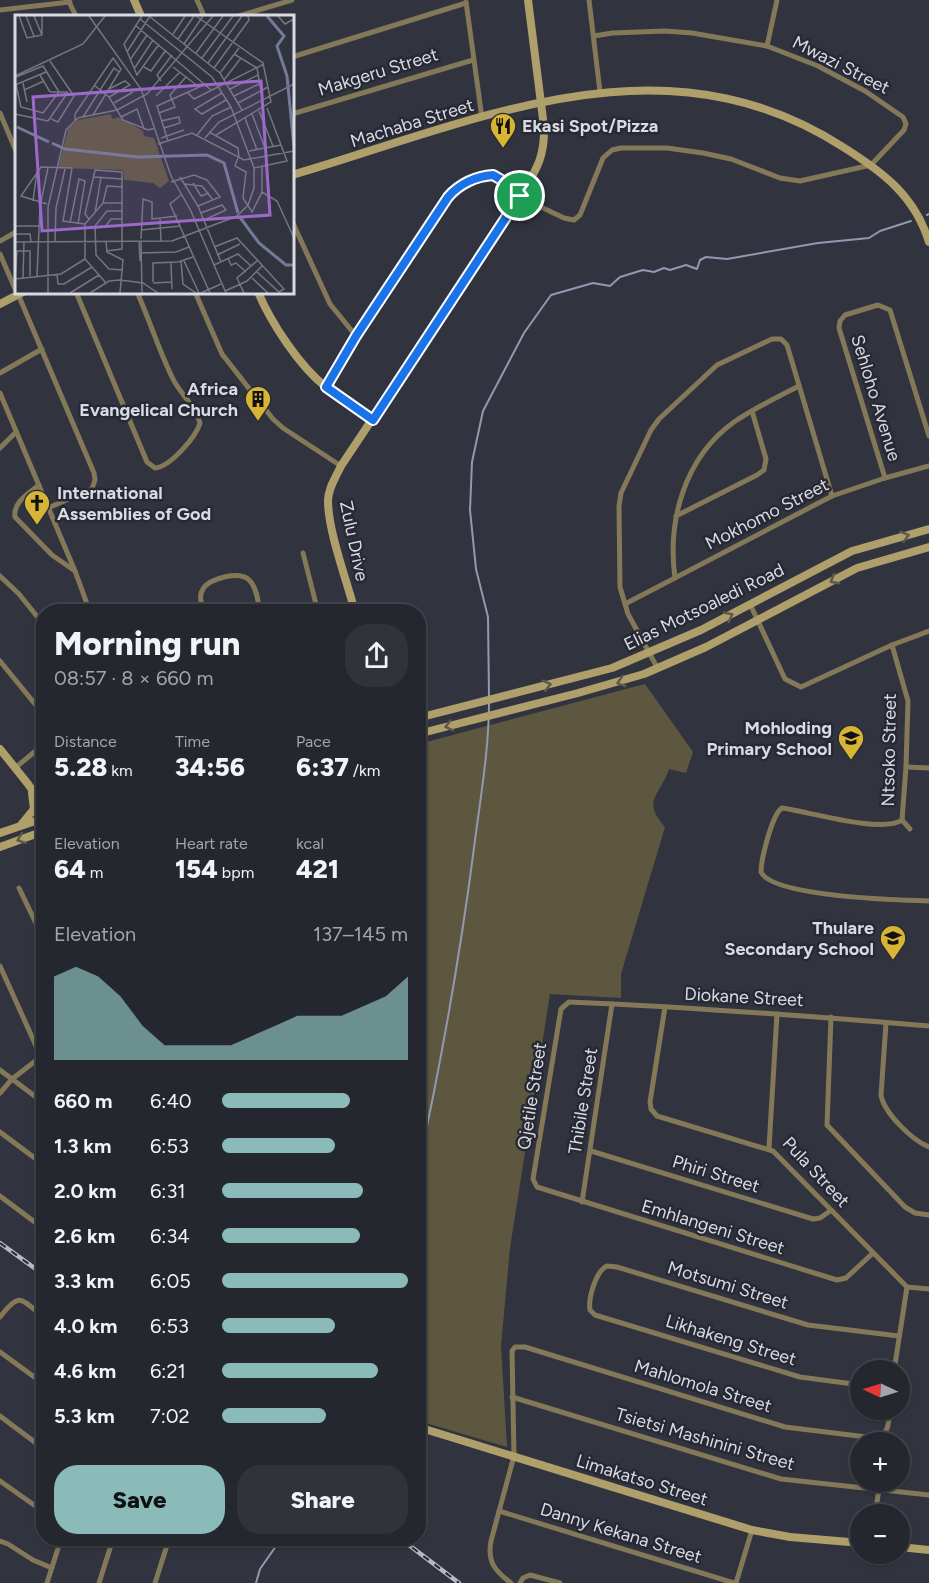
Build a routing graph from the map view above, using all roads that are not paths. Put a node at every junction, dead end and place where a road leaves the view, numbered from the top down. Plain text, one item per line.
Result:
1 (134, 0) edge
2 (197, 0) edge
3 (292, 0) edge
4 (528, 0) edge
5 (589, 0) edge
6 (777, 0) edge
7 (69, 1) edge
8 (466, 2) edge
9 (15, 8) junction
10 (0, 10) edge
11 (18, 15) edge
12 (76, 15) edge
13 (141, 15) edge
14 (204, 15) edge
15 (241, 15) edge
16 (594, 36) junction
17 (767, 46) junction
18 (294, 56) edge
19 (473, 60) junction
20 (600, 92) junction
21 (540, 101) junction
22 (0, 112) edge
23 (294, 113) edge
24 (482, 118) junction
25 (15, 149) edge
26 (871, 165) junction
27 (294, 174) edge
28 (521, 194) junction
29 (294, 225) edge
30 (15, 233) edge
31 (0, 241) edge
32 (929, 242) edge
33 (0, 254) edge
34 (15, 285) edge
35 (17, 294) edge
36 (19, 294) edge
37 (77, 294) edge
38 (138, 294) edge
39 (196, 294) edge
40 (259, 294) edge
41 (0, 304) edge
42 (356, 336) junction
43 (42, 349) junction
44 (0, 373) edge
45 (799, 386) junction
46 (326, 387) junction
47 (0, 393) edge
48 (752, 411) junction
49 (373, 420) junction
50 (16, 432) junction
51 (929, 436) edge
52 (0, 448) edge
53 (341, 466) junction
54 (929, 466) edge
55 (885, 478) junction
56 (39, 485) junction
57 (832, 496) junction
58 (48, 508) junction
59 (676, 516) junction
60 (929, 529) edge
61 (929, 547) edge
62 (303, 553) dead end
63 (75, 571) junction
64 (0, 576) edge
65 (675, 578) junction
66 (87, 604) edge
67 (202, 604) edge
68 (258, 604) edge
69 (316, 604) edge
70 (354, 604) edge
71 (625, 604) junction
72 (750, 604) junction
73 (36, 615) edge
74 (758, 620) junction
75 (929, 631) edge
76 (892, 645) junction
77 (649, 653) junction
78 (0, 661) edge
79 (658, 669) junction
80 (36, 705) edge
81 (426, 716) edge
82 (426, 732) edge
83 (0, 749) edge
84 (36, 751) edge
85 (906, 767) junction
86 (15, 768) junction
87 (929, 768) edge
88 (28, 784) junction
89 (36, 796) edge
90 (36, 820) edge
91 (902, 820) junction
92 (21, 825) junction
93 (910, 829) dead end
94 (0, 833) edge
95 (36, 834) edge
96 (0, 847) edge
97 (19, 888) dead end
98 (929, 901) edge
99 (36, 923) edge
100 (0, 966) edge
101 (612, 1004) junction
102 (665, 1007) junction
103 (561, 1009) joint
104 (777, 1014) junction
105 (831, 1017) junction
106 (886, 1023) junction
107 (929, 1026) edge
108 (36, 1043) edge
109 (36, 1061) edge
110 (0, 1070) edge
111 (12, 1079) junction
112 (0, 1093) edge
113 (36, 1097) edge
114 (0, 1132) edge
115 (929, 1147) edge
116 (769, 1148) junction
117 (591, 1151) junction
118 (36, 1159) edge
119 (537, 1187) joint
120 (0, 1196) edge
121 (582, 1202) junction
122 (830, 1211) junction
123 (929, 1215) edge
124 (36, 1223) edge
125 (873, 1253) junction
126 (907, 1287) junction
127 (929, 1288) edge
128 (36, 1312) edge
129 (595, 1315) joint
130 (0, 1317) edge
131 (899, 1336) junction
132 (0, 1352) edge
133 (896, 1360) edge
134 (36, 1378) edge
135 (850, 1384) edge
136 (512, 1397) junction
137 (0, 1416) edge
138 (888, 1420) edge
139 (426, 1429) edge
140 (36, 1443) edge
141 (514, 1456) junction
142 (0, 1480) edge
143 (850, 1486) edge
144 (909, 1492) edge
145 (929, 1494) edge
146 (36, 1506) edge
147 (499, 1511) junction
148 (753, 1530) junction
149 (0, 1541) edge
150 (850, 1543) edge
151 (59, 1546) edge
152 (111, 1546) edge
153 (167, 1546) edge
154 (910, 1548) edge
155 (929, 1550) edge
156 (52, 1568) junction
157 (47, 1583) edge
158 (99, 1583) edge
159 (155, 1583) edge
160 (511, 1583) edge
161 (520, 1583) edge
162 (560, 1583) edge
163 (735, 1583) edge

1 - 13 main road
2 - 14 street
3 - 15 street
4 - 21 main road, Zulu Drive
5 - 16 street
6 - 17 street
7 - 9 street
7 - 12 street
8 - 18 street
8 - 19 street
9 - 10 street
9 - 11 street
16 - 17 street, Mwazi Street
16 - 20 street
17 - 26 street, Mwazi Street
19 - 23 street, Makgeru Street
19 - 24 street
20 - 21 main road, Machaba Street
20 - 26 main road, Machaba Street
21 - 24 main road, Machaba Street
21 - 28 main road, Zulu Drive
22 - 25 street
24 - 27 main road, Machaba Street
26 - 28 street
26 - 32 main road, Machaba Street
28 - 42 street
28 - 49 main road, Zulu Drive
29 - 42 street
30 - 31 street
33 - 34 street
35 - 41 main road
36 - 43 street
37 - 38 street
39 - 53 street
40 - 46 main road
42 - 46 street
43 - 44 street
43 - 58 street
45 - 48 street
45 - 57 street
45 - 71 street
46 - 49 main road
47 - 50 street
48 - 59 street
48 - 59 street
49 - 53 main road, Zulu Drive
50 - 52 street
50 - 56 street
51 - 55 street, Sehloho Avenue
53 - 70 main road, Zulu Drive
54 - 55 street, Mokhomo Street
55 - 57 street, Mokhomo Street
56 - 58 street
56 - 63 street
57 - 65 street, Mokhomo Street
58 - 63 street
59 - 65 street
72 -> 60 main road, Elias Motsoaledi Road
61 -> 74 main road, Elias Motsoaledi Road
62 - 69 street
63 - 66 street
64 - 73 street
65 - 71 street, Mokhomo Street
67 - 68 street
71 - 77 street
72 - 74 street
77 -> 72 main road, Elias Motsoaledi Road
74 - 76 street
74 - 79 main road, Elias Motsoaledi Road
75 - 76 street
76 - 85 street, Ntsoko Street
77 - 79 street
81 -> 77 main road, Elias Motsoaledi Road
78 - 80 street
79 -> 82 main road, Elias Motsoaledi Road
83 - 86 main road
84 - 86 street
85 - 87 street
85 - 91 street, Ntsoko Street
86 - 88 main road
88 - 89 main road
88 - 92 main road
90 - 92 main road
91 - 93 street
91 - 98 street, Ntsoko Street
92 - 94 main road
95 -> 96 main road
97 - 99 street
100 - 108 street
101 - 102 street, Diokane Street
101 - 103 street, Diokane Street
101 - 117 street, Thibile Street
102 - 104 street, Diokane Street
102 - 116 street
103 - 119 street, Qjetile Street
104 - 105 street, Diokane Street
104 - 116 street, Pula Street
105 - 106 street, Diokane Street
105 - 123 street
106 - 107 street, Diokane Street
106 - 115 street
109 - 111 street
110 - 111 street
111 - 112 street
111 - 113 street
114 - 118 street
116 - 122 street, Pula Street
117 - 121 street, Thibile Street
117 - 122 street, Phiri Street
119 - 121 street, Emhlangeni Street
120 - 124 street
121 - 125 street, Emhlangeni Street
122 - 125 street, Pula Street
125 - 126 street, Pula Street
126 - 127 street
126 - 131 street
128 - 130 street
129 - 131 street, Motsumi Street
129 - 135 street, Likhakeng Street
131 - 133 street
132 - 134 street
136 - 138 street, Mahlomola Street
136 - 141 street
136 - 143 street, Tsietsi Mashinini Street
137 - 140 street
139 - 141 main road, Limakatso Street
141 - 147 street
141 - 148 main road, Limakatso Street
142 - 146 street
144 - 145 street, Tsietsi Mashinini Street
147 - 160 street
147 - 163 street, Danny Kekana Street
148 - 150 main road, Limakatso Street
148 - 163 street
149 - 156 street
151 - 156 street
152 - 158 street
153 - 159 street
154 - 155 main road
156 - 157 street
161 - 162 street

